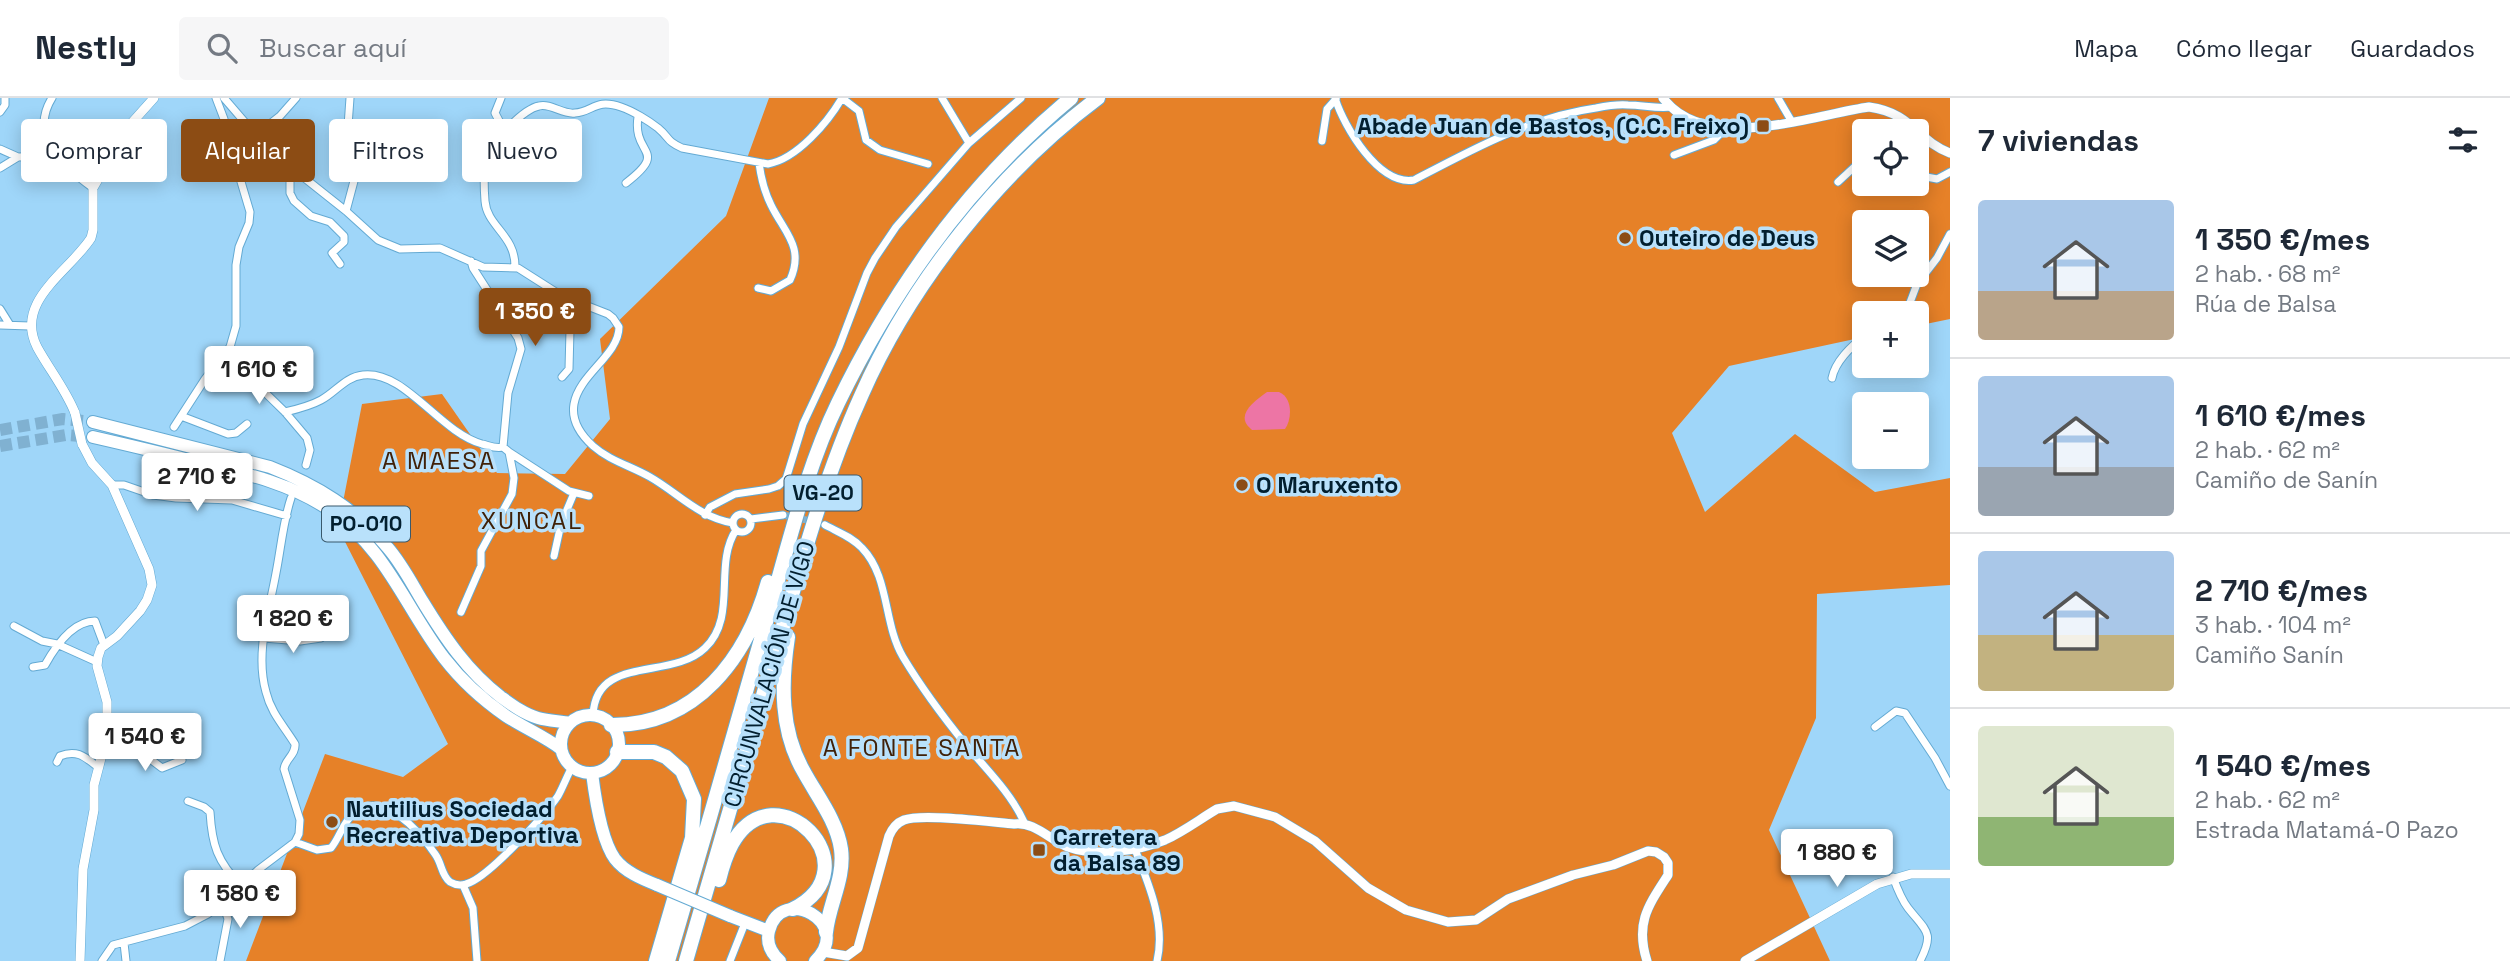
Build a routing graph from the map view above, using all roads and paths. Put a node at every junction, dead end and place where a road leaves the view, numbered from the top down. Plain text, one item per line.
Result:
1 (5, 98) edge
2 (52, 98) edge
3 (154, 98) edge
4 (216, 98) edge
5 (225, 98) edge
6 (296, 98) edge
7 (350, 98) edge
8 (501, 98) edge
9 (842, 98) edge
10 (942, 98) edge
11 (1021, 98) edge
12 (1071, 98) edge
13 (1098, 98) edge
14 (1336, 98) edge
15 (1663, 98) edge
16 (1778, 98) edge
17 (593, 102) edge
18 (1672, 107) junction
19 (0, 111) edge
20 (638, 117) junction
21 (44, 119) edge
22 (225, 119) edge
23 (243, 119) edge
24 (276, 119) edge
25 (498, 119) edge
26 (517, 119) edge
27 (1792, 122) junction
28 (1725, 129) junction
29 (1322, 141) dead end
30 (969, 143) junction
31 (0, 149) edge
32 (1950, 153) edge
33 (1674, 155) dead end
34 (18, 157) junction
35 (21, 157) edge
36 (759, 163) junction
37 (928, 164) dead end
38 (0, 168) edge
39 (1852, 169) edge
40 (1950, 172) edge
41 (1929, 177) edge
42 (86, 182) edge
43 (240, 182) edge
44 (308, 182) edge
45 (486, 182) edge
46 (1838, 182) dead end
47 (626, 183) dead end
48 (291, 184) edge
49 (93, 188) junction
50 (346, 211) junction
51 (1950, 233) edge
52 (471, 261) junction
53 (340, 264) dead end
54 (515, 268) junction
55 (758, 288) dead end
56 (1911, 301) edge
57 (0, 309) edge
58 (502, 312) junction
59 (0, 325) edge
60 (10, 325) junction
61 (30, 326) junction
62 (230, 347) junction
63 (1852, 349) edge
64 (562, 377) dead end
65 (1832, 378) dead end
66 (285, 412) junction
67 (181, 416) junction
68 (93, 422) tunnel mouth
69 (247, 424) dead end
70 (174, 428) dead end
71 (88, 441) junction
72 (506, 450) junction
73 (306, 465) dead end
74 (813, 467) junction
75 (112, 485) junction
76 (574, 493) junction
77 (589, 496) dead end
78 (291, 498) dead end
79 (705, 514) junction
80 (783, 515) tunnel mouth
81 (286, 516) junction
82 (751, 519) junction
83 (825, 525) tunnel mouth
84 (735, 526) junction
85 (554, 556) dead end
86 (788, 609) junction
87 (461, 612) dead end
88 (14, 626) dead end
89 (264, 638) junction
90 (321, 638) dead end
91 (57, 644) junction
92 (104, 645) junction
93 (97, 663) junction
94 (33, 667) dead end
95 (593, 715) junction
96 (570, 723) junction
97 (611, 725) junction
98 (1875, 727) dead end
99 (104, 749) junction
100 (561, 749) junction
101 (618, 752) junction
102 (182, 760) dead end
103 (57, 762) dead end
104 (98, 767) junction
105 (572, 767) junction
106 (592, 773) junction
107 (1950, 786) edge
108 (188, 801) dead end
109 (1024, 822) junction
110 (295, 842) junction
111 (1134, 848) junction
112 (1950, 874) edge
113 (1893, 877) junction
114 (463, 885) junction
115 (241, 886) junction
116 (223, 904) junction
117 (793, 909) junction
118 (745, 923) junction
119 (769, 931) junction
120 (826, 932) junction
121 (124, 943) junction
122 (819, 956) edge
123 (80, 961) edge
124 (102, 961) edge
125 (126, 961) edge
126 (220, 961) edge
127 (478, 961) edge
128 (656, 961) edge
129 (668, 961) edge
130 (685, 961) edge
131 (693, 961) edge
132 (730, 961) edge
133 (780, 961) edge
134 (1157, 961) edge
135 (1647, 961) edge
136 (1745, 961) edge
137 (1920, 961) edge

1 - 19 street
2 - 21 street
3 - 49 street
4 - 22 street
5 - 23 street
6 - 24 street
7 - 50 street
8 - 25 street
9 - 36 street
9 - 37 street
10 - 30 street
11 - 30 street
12 - 74 highway, CIRCUNVALACIÓN DE VIGO / VG-20
13 - 86 highway, CIRCUNVALACIÓN DE VIGO / VG-20
14 - 18 street
14 - 29 street
15 - 18 street
16 - 27 street
17 - 20 street
17 - 26 street
18 - 28 street
20 - 36 street
20 - 47 street
27 - 28 street
27 - 32 street
28 - 33 street
30 - 79 street
31 - 34 street
34 - 35 street
34 - 38 street
36 - 55 street
39 - 46 street
40 - 41 street
42 - 49 street
43 - 62 street
44 - 50 street
45 - 54 street
48 - 53 street
49 - 61 street
50 - 52 street
51 - 56 street
52 - 54 street
52 - 58 street
54 - 79 street
57 - 60 street
58 - 64 street
58 - 72 street
59 - 60 street
60 - 61 street
61 - 71 street, bridge
62 - 66 street
62 - 67 street
63 - 65 street
66 - 72 street
66 - 73 street
67 - 69 street
67 - 70 street
68 - 96 main road, PO-010
71 - 75 street
71 - 100 main road, PO-010
72 - 76 street
72 - 87 street
74 - 97 highway
74 - 129 highway, CIRCUNVALACIÓN DE VIGO / VG-20
75 - 81 street
75 - 92 street
76 - 77 street
76 - 85 street
78 - 81 street
79 - 84 street
80 - 82 street
81 - 89 street
82 - 84 street
82 - 84 street
83 - 109 street
84 - 95 street
86 - 120 highway
86 - 130 highway, CIRCUNVALACIÓN DE VIGO / VG-20
88 - 91 street
89 - 90 street
89 - 110 street
91 - 92 street
91 - 93 street
91 - 94 street
92 - 93 street
93 - 99 street
95 - 96 main road
95 - 97 main road
96 - 100 main road
97 - 101 main road
98 - 107 street
99 - 102 street
99 - 104 street
100 - 105 main road
101 - 106 main road
101 - 128 highway
103 - 104 street
104 - 123 street
105 - 106 main road
105 - 114 street
106 - 118 main road, bridge
108 - 115 street
109 - 111 street
109 - 122 street
110 - 114 street
110 - 115 street
111 - 134 street
111 - 135 street
112 - 113 street
113 - 136 street
113 - 137 street
114 - 127 street
115 - 116 street
116 - 121 street
116 - 126 street
117 - 119 main road
117 - 120 main road
117 - 131 highway
118 - 119 main road
118 - 132 street
119 - 133 main road
120 - 122 main road
121 - 124 street
121 - 125 street

